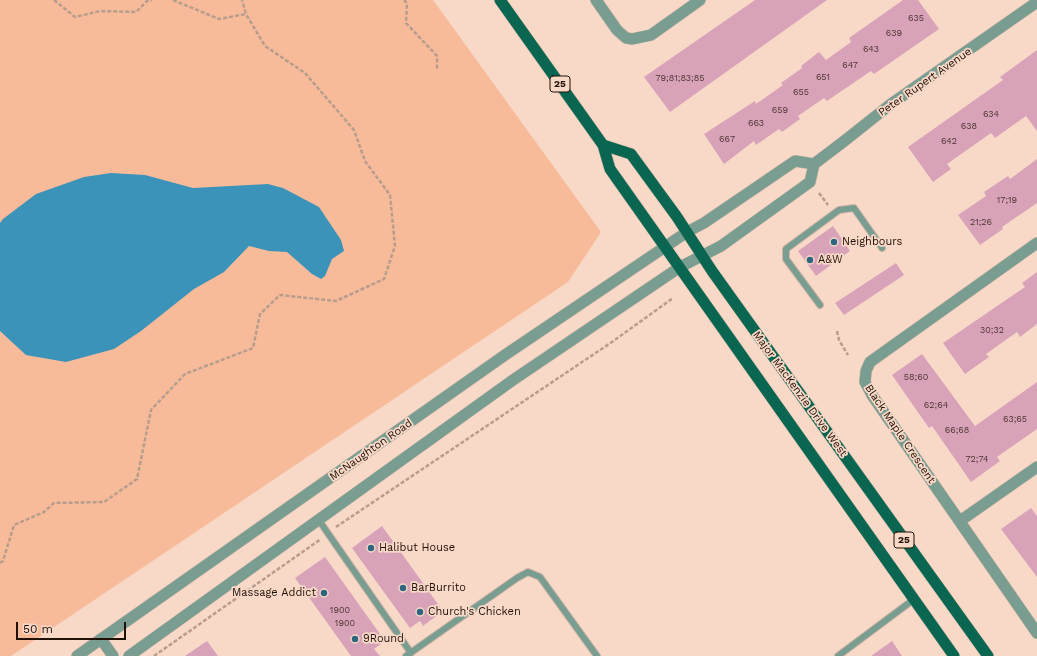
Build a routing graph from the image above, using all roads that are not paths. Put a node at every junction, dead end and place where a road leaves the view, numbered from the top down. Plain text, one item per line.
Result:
1 (500, 0) edge
2 (596, 0) edge
3 (700, 0) edge
4 (1037, 1) edge
5 (603, 145) junction
6 (814, 164) junction
7 (687, 232) junction
8 (1037, 243) edge
9 (666, 246) junction
10 (882, 248) dead end
11 (702, 255) junction
12 (680, 267) junction
13 (820, 305) dead end
14 (1037, 467) edge
15 (318, 520) junction
16 (960, 521) junction
17 (913, 600) junction
18 (1037, 633) edge
19 (101, 639) junction
20 (408, 654) edge
21 (78, 656) edge
22 (113, 656) edge
23 (129, 656) edge
24 (597, 656) edge
25 (838, 656) edge
26 (954, 656) edge
27 (988, 656) edge

1 - 5 main road, 25
2 - 3 street
4 - 6 street, Peter Rupert Avenue
5 - 7 main road, Major MacKenzie Drive West / 25
5 - 9 main road, 25
6 - 7 street
6 - 11 street
7 - 9 street, McNaughton Road
7 - 11 main road, Major MacKenzie Drive West / 25
8 - 16 street, Black Maple Crescent
9 - 12 main road, 25
9 - 19 street, McNaughton Road
10 - 13 lane
11 - 12 street
11 - 27 main road, Major MacKenzie Drive West / 25
12 - 15 street
12 - 17 main road, 25
14 - 16 street
15 - 20 lane
15 - 23 street
16 - 18 street, Black Maple Crescent
17 - 25 lane
17 - 26 main road, 25
19 - 21 street, McNaughton Road
19 - 22 street
20 - 24 lane

